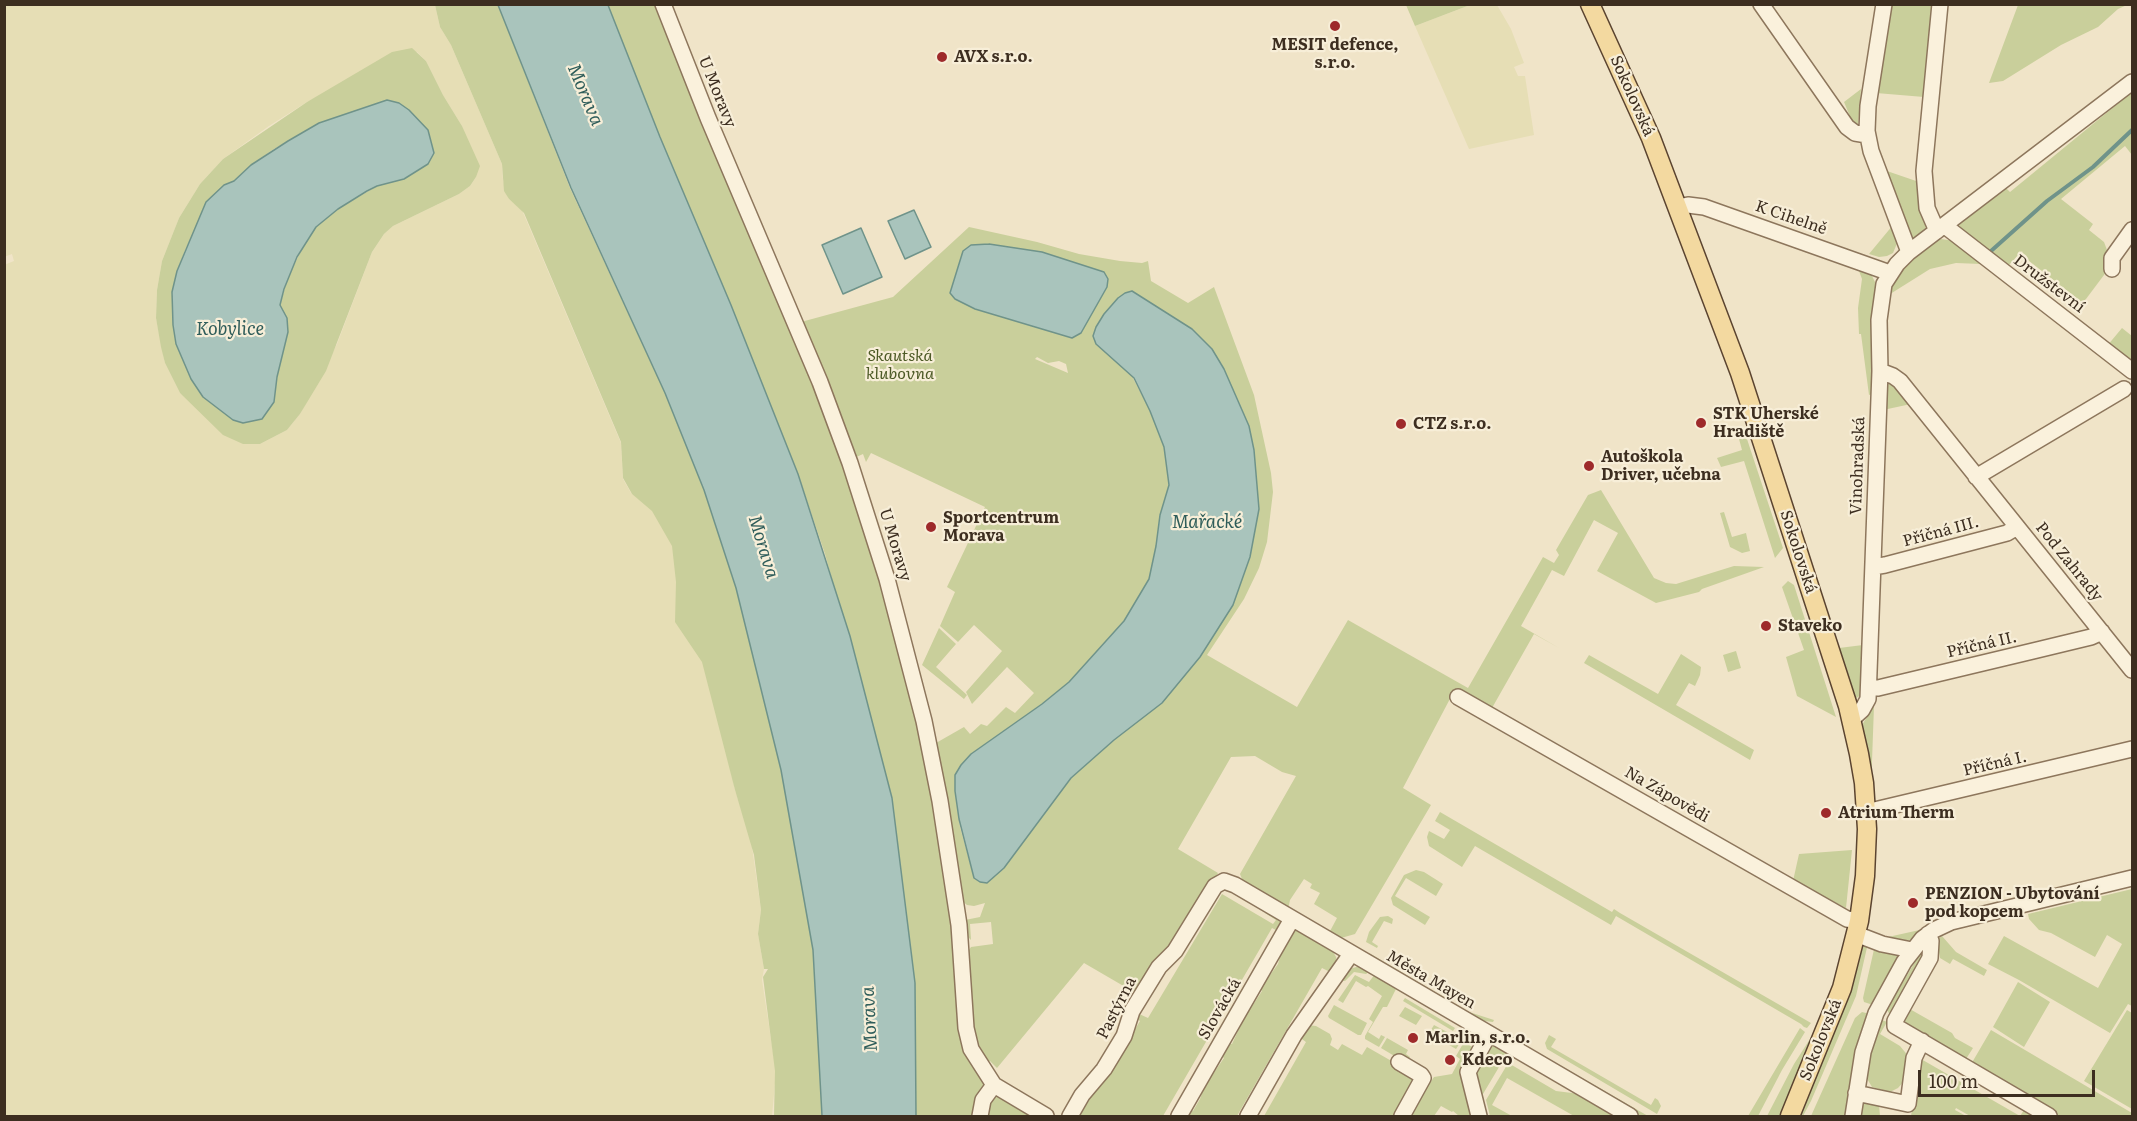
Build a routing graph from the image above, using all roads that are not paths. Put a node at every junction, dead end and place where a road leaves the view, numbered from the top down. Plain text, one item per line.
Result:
1 (663, 4) edge
2 (1590, 4) edge
3 (1761, 4) edge
4 (1884, 4) edge
5 (1940, 4) edge
6 (2133, 82) edge
7 (1868, 135) junction
8 (1678, 207) junction
9 (1941, 228) junction
10 (2133, 230) edge
11 (1909, 252) junction
12 (2112, 269) dead end
13 (1890, 273) junction
14 (1880, 371) junction
15 (2133, 371) edge
16 (2124, 388) dead end
17 (1976, 477) junction
18 (2017, 527) junction
19 (1873, 567) junction
20 (2102, 632) junction
21 (2133, 670) edge
22 (1873, 688) junction
23 (1458, 697) dead end
24 (1852, 719) junction
25 (2133, 749) edge
26 (1866, 812) junction
27 (2133, 878) edge
28 (1215, 886) joint
29 (1292, 919) junction
30 (1858, 928) junction
31 (1928, 934) junction
32 (1912, 950) junction
33 (1351, 954) junction
34 (1489, 1034) junction
35 (1922, 1041) junction
36 (1399, 1062) dead end
37 (994, 1085) junction
38 (1856, 1093) junction
39 (980, 1116) edge
40 (1046, 1116) edge
41 (1070, 1116) edge
42 (1179, 1116) edge
43 (1248, 1116) edge
44 (1402, 1116) edge
45 (1479, 1116) edge
46 (1630, 1116) edge
47 (1790, 1116) edge
48 (1853, 1116) edge
49 (2049, 1116) edge

1 - 37 street, U Moravy
2 - 8 main road, Sokolovská
3 - 7 street
4 - 7 street
5 - 9 street
6 - 9 street, Vinohradská
7 - 11 street
8 - 13 street, K Cihelně
8 - 24 main road, Sokolovská
9 - 11 street, Vinohradská
9 - 15 street, Družstevní
10 - 12 street
11 - 13 street, Vinohradská
13 - 14 street, Vinohradská
14 - 17 street, Pod Zahrady
14 - 19 street, Vinohradská
16 - 17 street
17 - 18 street, Pod Zahrady
18 - 19 street, Příčná III.
18 - 20 street, Pod Zahrady
19 - 22 street, Vinohradská
20 - 21 street, Pod Zahrady
20 - 22 street, Příčná II.
22 - 24 street, Vinohradská
23 - 30 street, Na Zápovědi
24 - 26 main road, Sokolovská
25 - 26 street, Příčná I.
26 - 30 main road, Sokolovská
27 - 31 street
28 - 29 street, Města Mayen
28 - 41 street, Pastýrna
29 - 33 street, Města Mayen
29 - 42 street, Slovácká
30 - 32 street, Na Zápovědi
30 - 47 main road, Sokolovská
31 - 32 street
31 - 35 street
32 - 38 street
33 - 34 street, Města Mayen
33 - 43 street
34 - 45 street
34 - 46 street, Města Mayen
35 - 38 street
35 - 49 street
36 - 44 street
37 - 39 street
37 - 40 street
38 - 48 street

